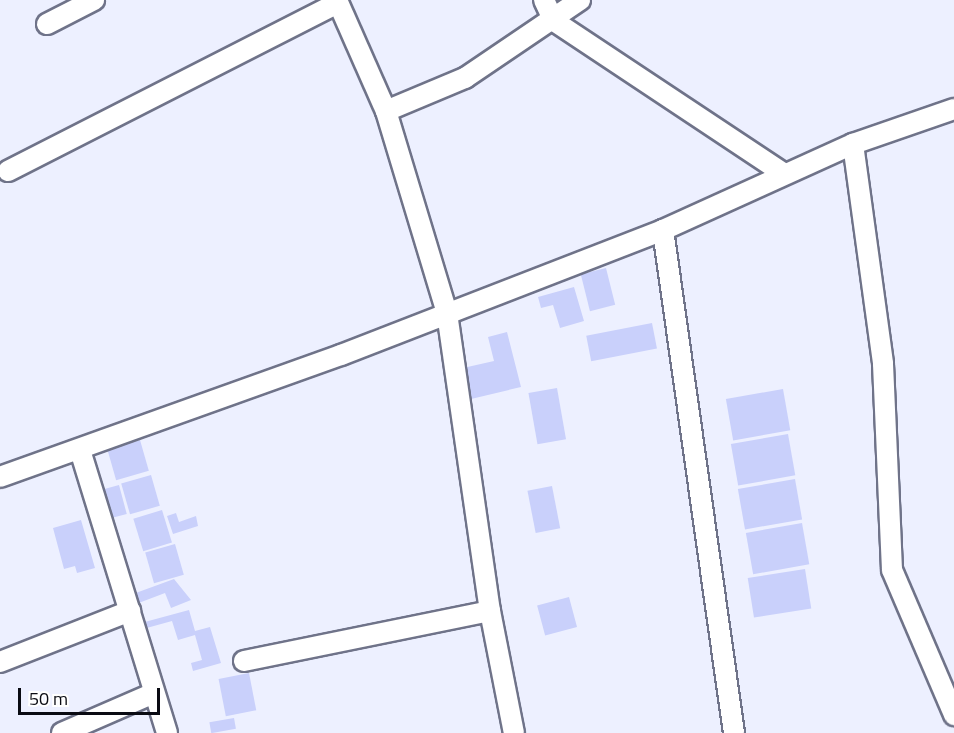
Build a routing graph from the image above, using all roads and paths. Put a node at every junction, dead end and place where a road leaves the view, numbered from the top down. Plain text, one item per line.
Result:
1 (94, 0) edge
2 (544, 0) edge
3 (580, 0) edge
4 (337, 1) edge
5 (554, 21) junction
6 (47, 24) dead end
7 (954, 109) edge
8 (386, 111) junction
9 (853, 144) junction
10 (8, 171) dead end
11 (783, 173) junction
12 (663, 230) junction
13 (447, 313) junction
14 (80, 450) junction
15 (0, 477) edge
16 (130, 611) junction
17 (490, 611) junction
18 (244, 661) dead end
19 (0, 662) edge
20 (154, 693) junction
21 (954, 715) edge
22 (62, 733) edge
23 (167, 733) edge
24 (514, 733) edge
25 (734, 733) edge

1 - 6 street
2 - 5 street
3 - 5 street
4 - 8 street
4 - 10 street
5 - 8 street
5 - 11 street
7 - 9 street
8 - 13 street
9 - 11 street
9 - 21 street
11 - 12 street
12 - 13 street
12 - 25 street
13 - 14 street
13 - 17 street
14 - 15 street
14 - 16 street
16 - 19 street
16 - 20 street
17 - 18 street
17 - 24 street
20 - 22 street
20 - 23 street

